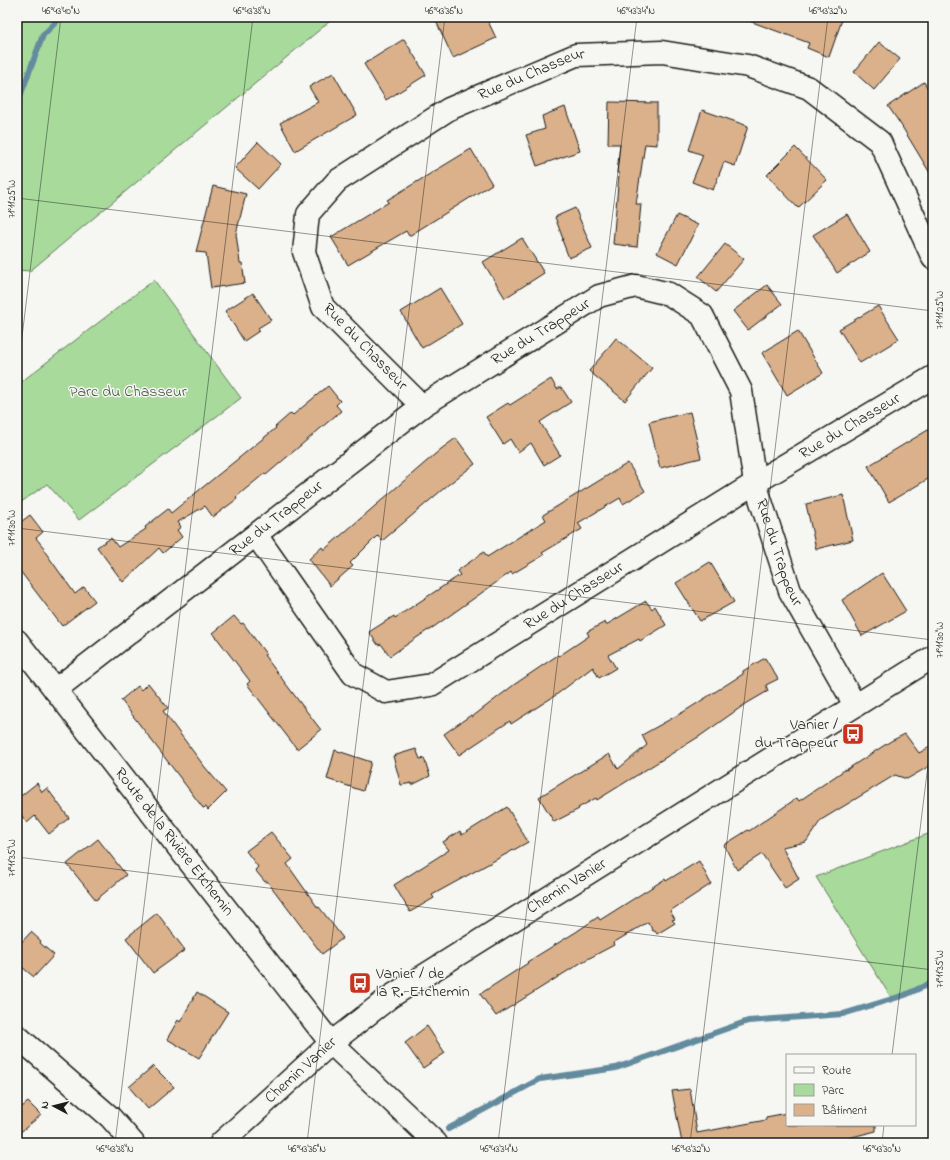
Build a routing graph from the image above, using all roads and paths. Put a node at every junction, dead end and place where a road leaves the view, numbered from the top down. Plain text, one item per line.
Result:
1 (933, 258) edge
2 (933, 377) edge
3 (422, 406) junction
4 (755, 483) junction
5 (256, 535) junction
6 (17, 641) edge
7 (933, 657) edge
8 (55, 690) junction
9 (856, 705) junction
10 (17, 1036) edge
11 (331, 1043) junction
12 (133, 1143) edge
13 (220, 1143) edge
14 (436, 1143) edge

1 - 3 street, Rue du Chasseur
2 - 4 street, Rue du Chasseur
3 - 4 street, Rue du Trappeur
3 - 5 street, Rue du Trappeur
4 - 5 street, Rue du Chasseur
4 - 9 street, Rue du Trappeur
5 - 8 street, Rue du Trappeur
6 - 8 street, Route de la Rivière Etchemin
7 - 9 street, Chemin Vanier
8 - 11 street, Route de la Rivière Etchemin
9 - 11 street, Chemin Vanier
10 - 12 street
11 - 13 street, Chemin Vanier
11 - 14 street, Route de la Rivière Etchemin

